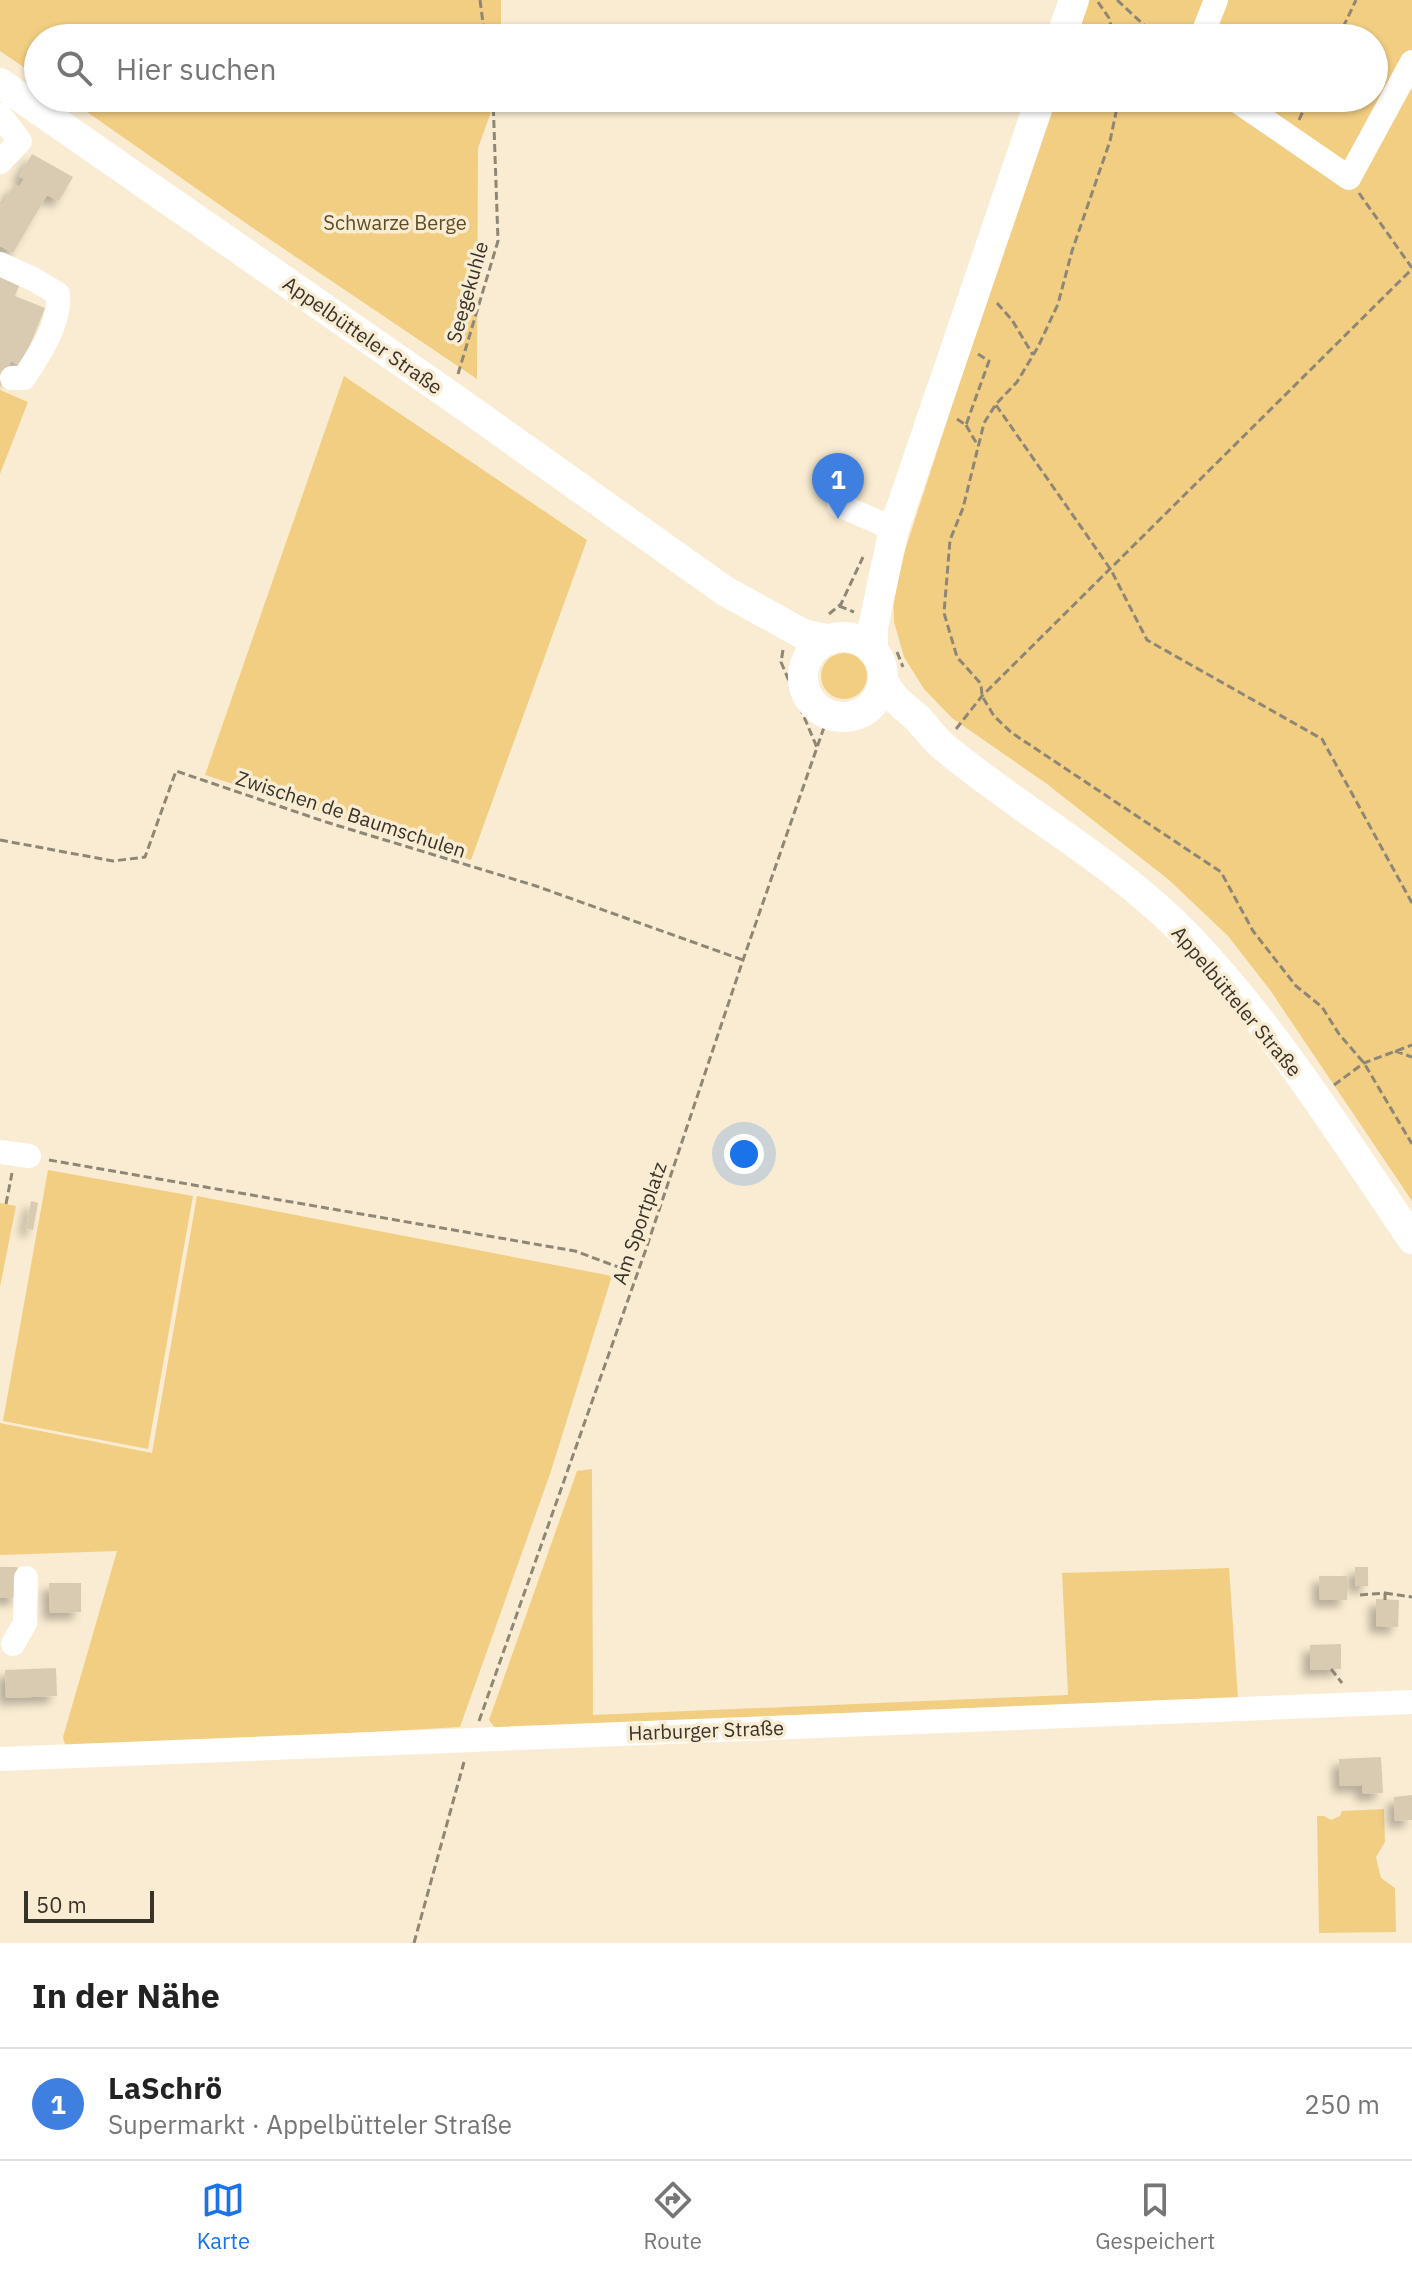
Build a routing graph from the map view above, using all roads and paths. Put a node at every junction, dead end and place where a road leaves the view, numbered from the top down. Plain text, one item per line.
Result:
1 (480, 0) edge
2 (1074, 0) edge
3 (1096, 0) edge
4 (1117, 0) edge
5 (1216, 0) edge
6 (1356, 0) edge
7 (483, 24) edge
8 (1066, 24) edge
9 (1110, 24) edge
10 (1143, 24) edge
11 (1207, 24) edge
12 (1345, 24) edge
13 (1412, 62) edge
14 (0, 83) edge
15 (24, 100) edge
16 (1388, 106) edge
17 (42, 112) edge
18 (493, 112) edge
19 (1036, 112) edge
20 (1116, 112) edge
21 (1253, 112) edge
22 (1385, 112) edge
23 (0, 115) edge
24 (0, 162) edge
25 (1349, 178) junction
26 (0, 264) edge
27 (1412, 268) edge
28 (978, 281) junction
29 (958, 342) junction
30 (1033, 355) junction
31 (12, 378) dead end
32 (452, 397) junction
33 (936, 404) junction
34 (996, 404) junction
35 (966, 425) junction
36 (979, 447) junction
37 (839, 505) dead end
38 (887, 526) junction
39 (1111, 570) junction
40 (725, 591) junction
41 (839, 606) junction
42 (835, 626) junction
43 (783, 651) dead end
44 (873, 651) junction
45 (804, 674) junction
46 (883, 681) junction
47 (982, 696) junction
48 (844, 713) junction
49 (949, 738) junction
50 (818, 750) junction
51 (0, 840) edge
52 (1412, 903) edge
53 (743, 960) junction
54 (1412, 1045) edge
55 (1395, 1051) junction
56 (1412, 1057) edge
57 (1364, 1063) junction
58 (1316, 1099) junction
59 (1412, 1144) edge
60 (15, 1154) edge
61 (6, 1204) dead end
62 (1412, 1239) edge
63 (637, 1274) junction
64 (26, 1578) dead end
65 (1385, 1593) junction
66 (1360, 1595) dead end
67 (1412, 1597) edge
68 (1385, 1600) dead end
69 (11, 1644) edge
70 (1412, 1702) edge
71 (470, 1746) junction
72 (0, 1759) edge
73 (414, 1943) edge

1 - 7 path
2 - 8 main road
3 - 9 path
4 - 10 path
5 - 11 street
6 - 12 path
13 - 16 street
14 - 15 main road, Appelbütteler Straße
17 - 32 main road, Appelbütteler Straße
18 - 32 path, Seegekuhle
19 - 28 main road
20 - 30 path
21 - 25 street
22 - 25 street
23 - 24 street
25 - 27 path
26 - 31 street
27 - 39 path
28 - 29 main road
28 - 30 path
29 - 33 main road
29 - 35 path
30 - 34 path
32 - 40 main road, Appelbütteler Straße
33 - 35 path
33 - 38 main road
34 - 36 path
34 - 39 path
35 - 36 path
36 - 47 path
37 - 38 street
38 - 41 path
38 - 42 main road
38 - 44 main road
39 - 47 path
39 - 52 path
40 - 42 main road, Appelbütteler Straße
40 - 45 main road, Appelbütteler Straße
41 - 42 path
41 - 42 path
42 - 44 main road
42 - 45 main road
43 - 50 path
44 - 46 main road
45 - 48 main road
46 - 48 main road
46 - 49 main road, Appelbütteler Straße
47 - 49 path
47 - 57 path
48 - 49 main road, Appelbütteler Straße
48 - 50 path, Am Sportplatz
49 - 58 main road, Appelbütteler Straße
50 - 53 path, Am Sportplatz
51 - 53 path, Zwischen de Baumschulen
53 - 63 path, Am Sportplatz
54 - 55 path
55 - 56 path
55 - 57 path
57 - 58 path
57 - 59 path
58 - 62 main road, Appelbütteler Straße
60 - 61 path
60 - 63 path
63 - 71 path, Am Sportplatz
64 - 69 street
65 - 66 path
65 - 67 path
65 - 68 path
70 - 71 street, Harburger Straße
71 - 72 street, Harburger Straße
71 - 73 path, Am Sportplatz

